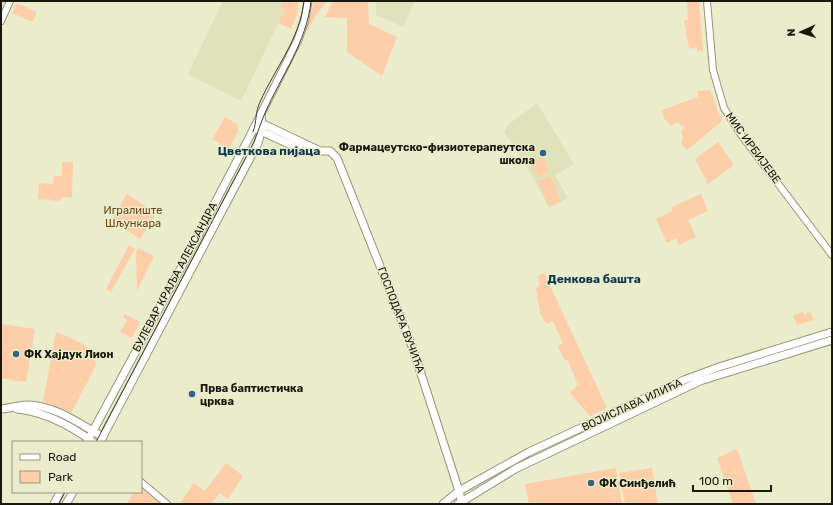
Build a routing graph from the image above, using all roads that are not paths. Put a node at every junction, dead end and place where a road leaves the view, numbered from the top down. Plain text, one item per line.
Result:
1 (10, 1) edge
2 (308, 1) edge
3 (707, 1) edge
4 (1, 21) edge
5 (259, 127) junction
6 (832, 255) edge
7 (832, 332) edge
8 (832, 340) edge
9 (10, 408) junction
10 (1, 409) edge
11 (93, 431) junction
12 (101, 440) edge
13 (90, 441) edge
14 (142, 483) edge
15 (459, 491) junction
16 (60, 493) edge
17 (72, 493) edge
18 (460, 503) edge
19 (54, 504) edge
20 (66, 504) edge
21 (167, 504) edge
22 (443, 504) edge

1 - 4 street
2 - 5 main road, БУЛЕВАР КРАЉА АЛЕКСАНДРА
3 - 6 street, МИС ИРБИЈЕВЕ
5 - 11 main road, БУЛЕВАР КРАЉА АЛЕКСАНДРА
5 - 12 main road, БУЛЕВАР КРАЉА АЛЕКСАНДРА
5 - 15 main road, ГОСПОДАРА ВУЧИЋА
7 - 15 main road, ВОЈИСЛАВА ИЛИЋА
8 - 18 main road, ВОЈИСЛАВА ИЛИЋА
9 - 10 main road
9 - 11 main road
9 - 13 main road
11 - 12 main road
11 - 13 main road, БУЛЕВАР КРАЉА АЛЕКСАНДРА
14 - 21 street
15 - 18 main road, ГОСПОДАРА ВУЧИЋА
15 - 22 main road, ВОЈИСЛАВА ИЛИЋА
16 - 19 main road
17 - 20 main road

